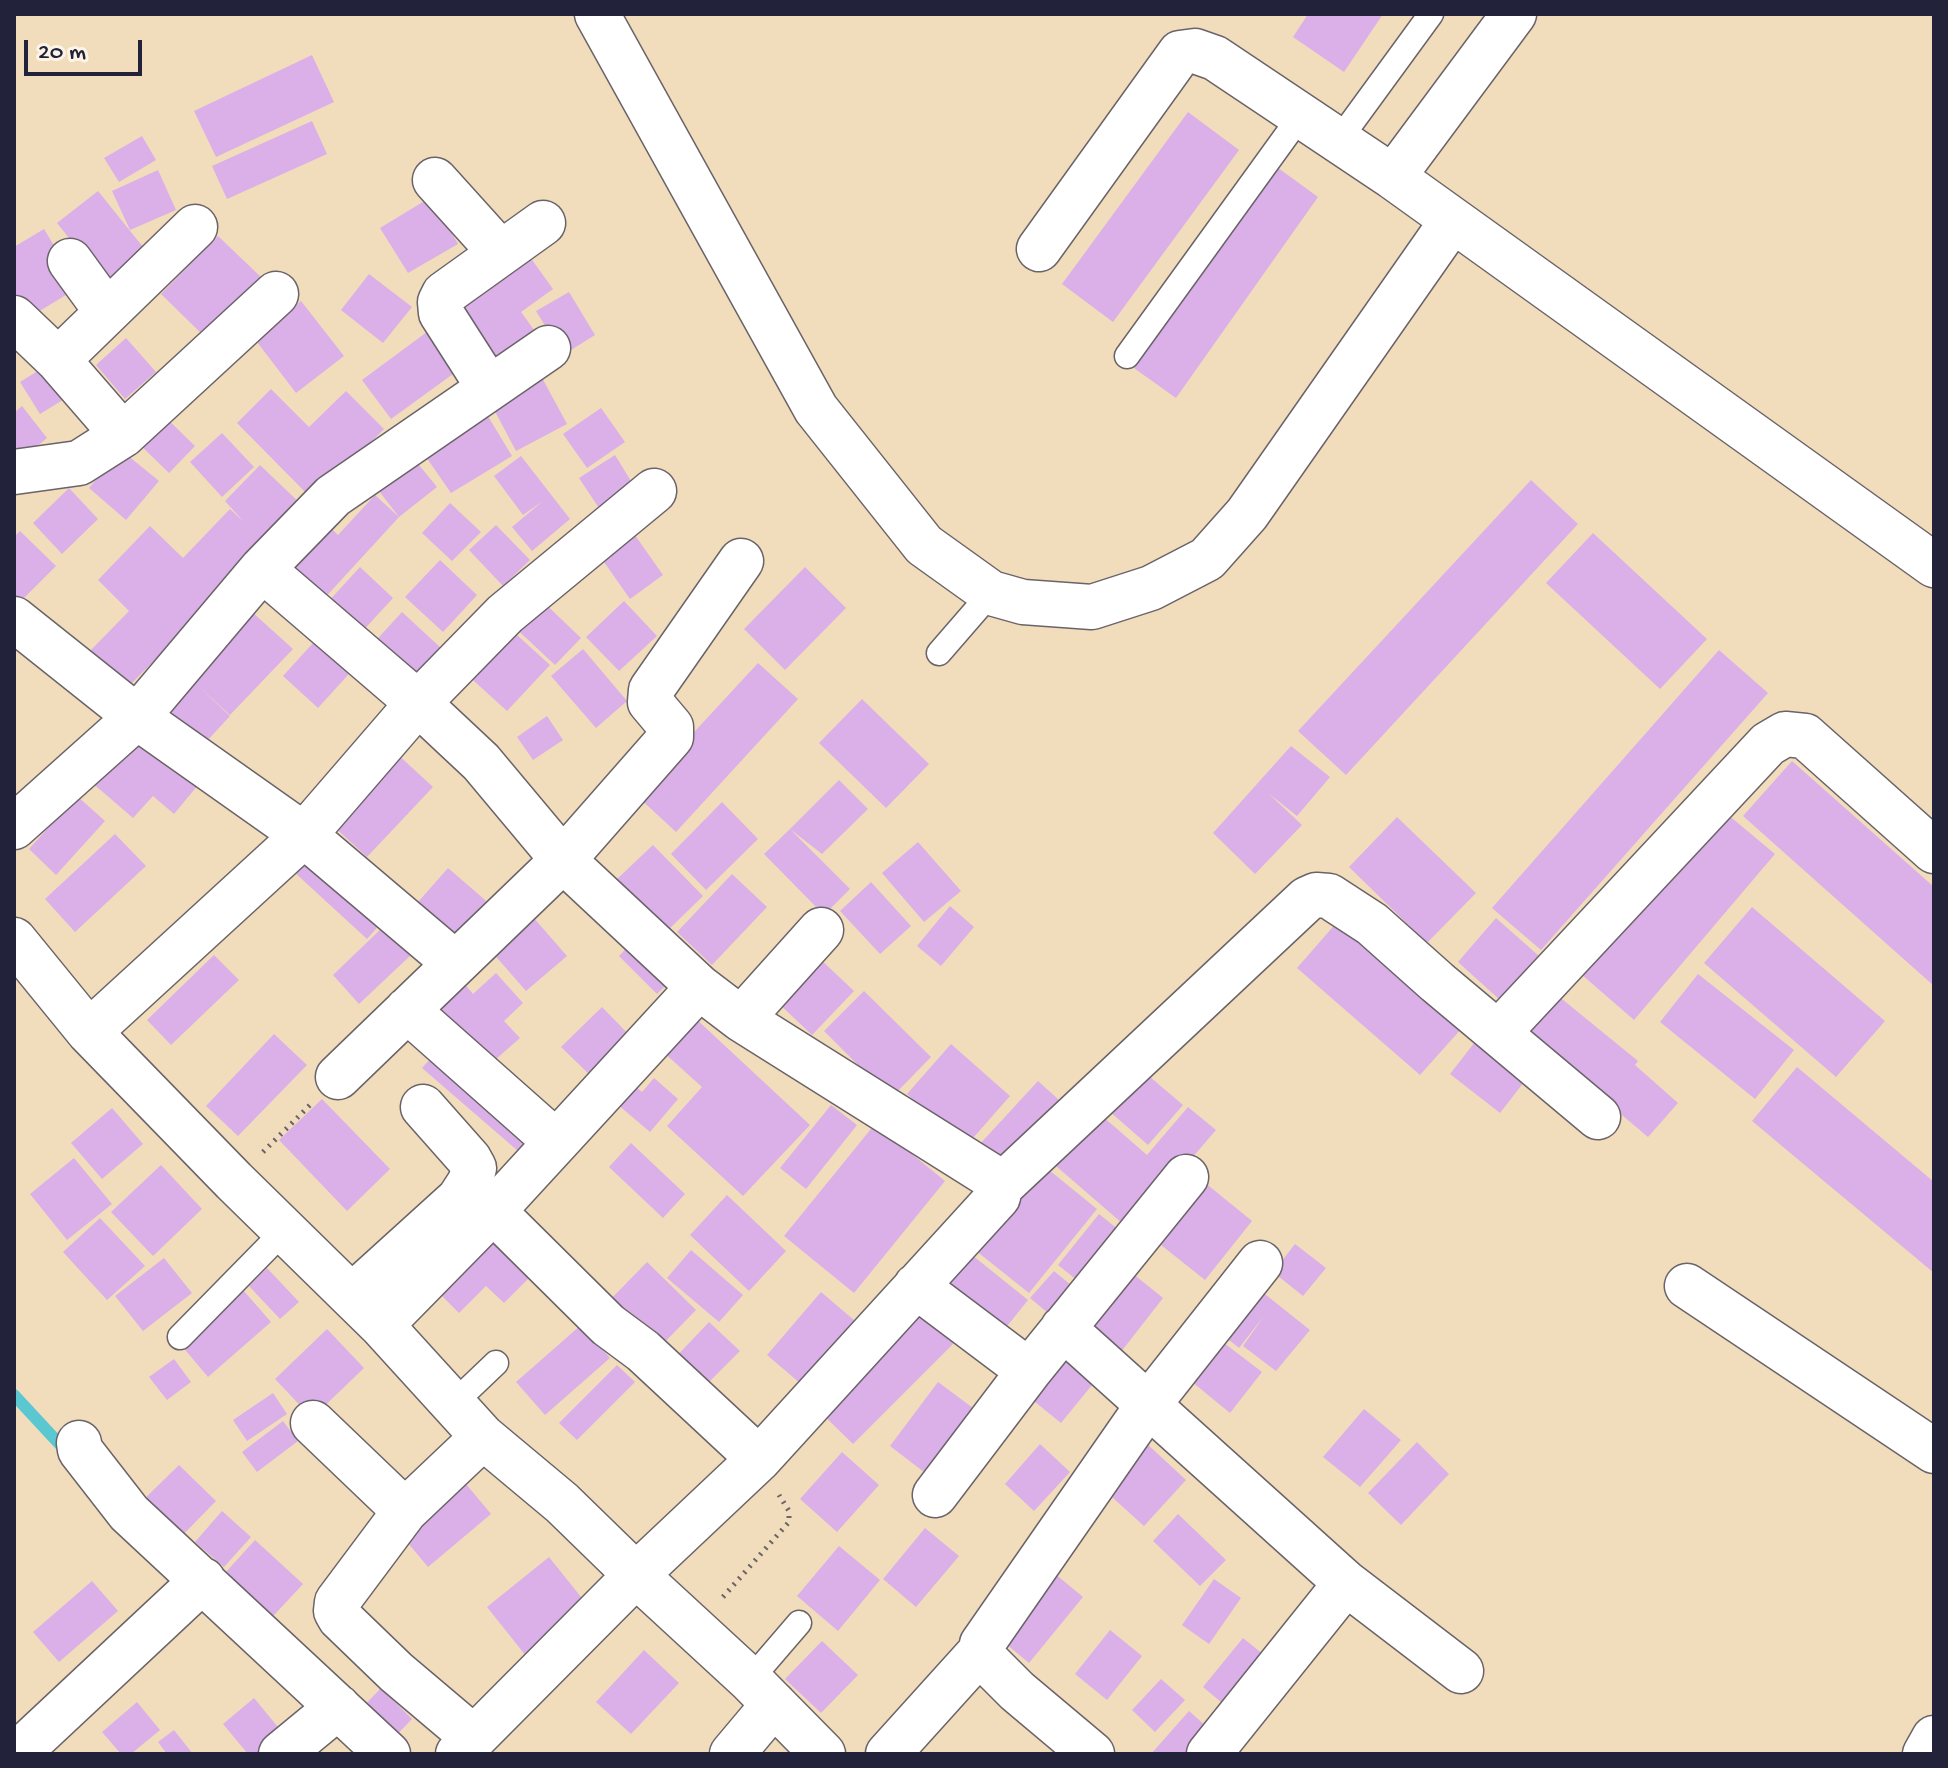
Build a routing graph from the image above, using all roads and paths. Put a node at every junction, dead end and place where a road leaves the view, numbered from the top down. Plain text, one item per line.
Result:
1 (597, 14) edge
2 (1431, 14) edge
3 (1514, 14) edge
4 (1302, 114) junction
5 (1339, 140) junction
6 (1393, 177) junction
7 (435, 180) dead end
8 (1452, 221) junction
9 (543, 223) dead end
10 (195, 227) dead end
11 (1039, 249) dead end
12 (500, 252) junction
13 (70, 261) dead end
14 (276, 294) dead end
15 (107, 312) junction
16 (14, 318) edge
17 (548, 348) dead end
18 (1127, 356) dead end
19 (58, 360) junction
20 (489, 388) junction
21 (123, 435) junction
22 (14, 472) edge
23 (654, 491) dead end
24 (741, 561) dead end
25 (1934, 565) edge
26 (262, 569) junction
27 (991, 593) junction
28 (17, 626) edge
29 (939, 653) dead end
30 (418, 703) junction
31 (137, 717) junction
32 (14, 827) edge
33 (304, 835) junction
34 (1934, 851) edge
35 (563, 860) junction
36 (821, 930) dead end
37 (14, 940) edge
38 (455, 963) junction
39 (699, 987) junction
40 (407, 1010) junction
41 (741, 1019) junction
42 (89, 1032) junction
43 (1498, 1033) junction
44 (338, 1077) joint
45 (423, 1107) dead end
46 (1598, 1117) dead end
47 (556, 1142) junction
48 (1186, 1177) dead end
49 (234, 1181) junction
50 (1000, 1187) junction
51 (493, 1211) junction
52 (284, 1231) junction
53 (1260, 1263) dead end
54 (916, 1286) junction
55 (1687, 1286) dead end
56 (367, 1310) junction
57 (1063, 1328) junction
58 (180, 1337) dead end
59 (496, 1363) dead end
60 (1029, 1371) junction
61 (453, 1404) junction
62 (1148, 1405) junction
63 (313, 1423) dead end
64 (483, 1437) junction
65 (79, 1443) dead end
66 (1934, 1451) edge
67 (759, 1459) junction
68 (935, 1495) dead end
69 (405, 1511) junction
70 (636, 1575) junction
71 (203, 1580) junction
72 (1346, 1583) junction
73 (799, 1623) dead end
74 (694, 1629) junction
75 (981, 1651) junction
76 (1461, 1671) dead end
77 (762, 1692) junction
78 (338, 1707) junction
79 (1934, 1738) edge
80 (466, 1746) edge
81 (17, 1754) edge
82 (281, 1754) edge
83 (388, 1754) edge
84 (732, 1754) edge
85 (823, 1754) edge
86 (888, 1754) edge
87 (1092, 1754) edge
88 (1209, 1754) edge
89 (1925, 1754) edge

1 - 27 street
2 - 5 lane
3 - 6 street
4 - 5 street
4 - 11 street
4 - 18 lane
5 - 6 street
6 - 8 street
7 - 12 street
8 - 25 street
8 - 27 street
9 - 12 street
10 - 15 street
12 - 20 street
13 - 15 street
14 - 21 street
15 - 19 street
16 - 19 street
17 - 20 street
19 - 21 street
20 - 26 street
21 - 22 street
23 - 30 street
24 - 35 street
26 - 30 street
26 - 31 street
27 - 29 lane
28 - 31 street
30 - 33 street
30 - 35 street
31 - 32 street
31 - 33 street
33 - 38 street
33 - 42 street
34 - 43 street
35 - 38 street
35 - 39 street
36 - 41 street
37 - 42 street
38 - 40 street
39 - 41 street
39 - 47 street
40 - 44 street
40 - 47 street
41 - 50 street
42 - 49 street
43 - 46 street
43 - 50 street
44 - 49 path
45 - 56 street
47 - 51 street
48 - 57 street
49 - 52 street
50 - 54 street
51 - 56 street
51 - 67 street
52 - 56 street
52 - 58 lane
53 - 62 street
54 - 60 street
54 - 67 street
55 - 66 street
56 - 61 street
57 - 60 street
57 - 62 street
59 - 61 lane
60 - 68 street
61 - 64 street
62 - 72 street
62 - 75 street
63 - 69 street
64 - 69 street
64 - 70 street
65 - 71 street
67 - 70 street
67 - 74 path
69 - 80 street
70 - 74 street
70 - 80 street
71 - 78 street
71 - 81 street
72 - 76 street
72 - 88 street
73 - 77 lane
74 - 77 street
75 - 86 street
75 - 87 street
77 - 84 street
77 - 85 street
78 - 82 street
78 - 83 street
79 - 89 street

